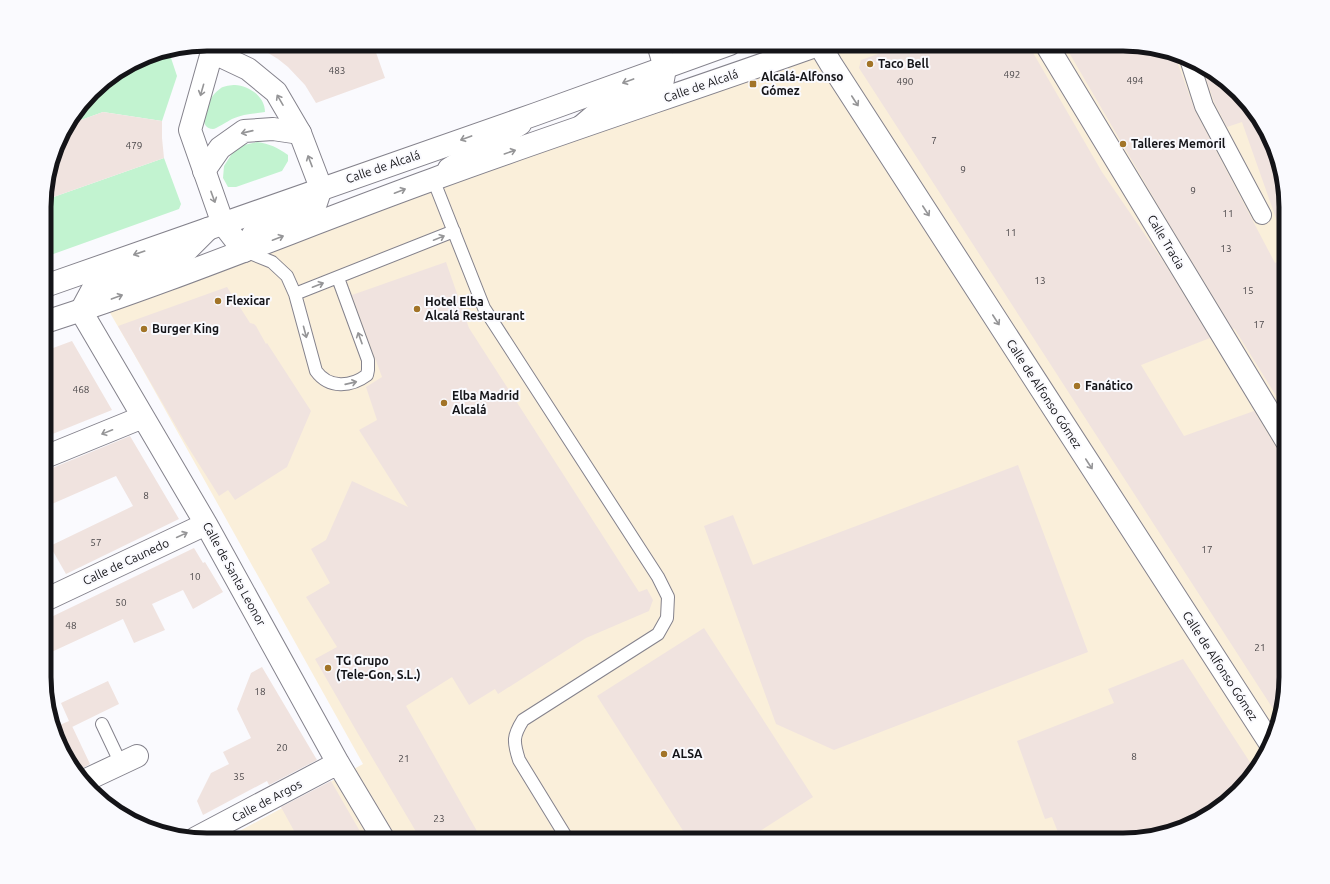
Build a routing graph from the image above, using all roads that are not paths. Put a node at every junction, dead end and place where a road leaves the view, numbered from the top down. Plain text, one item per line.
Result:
1 (210, 51) edge
2 (216, 51) edge
3 (660, 51) edge
4 (711, 51) edge
5 (800, 51) edge
6 (824, 51) edge
7 (1050, 51) edge
8 (1191, 67) edge
9 (665, 68) junction
10 (536, 114) junction
11 (582, 126) junction
12 (300, 134) junction
13 (204, 171) junction
14 (433, 179) junction
15 (321, 188) junction
16 (1262, 215) dead end
17 (215, 226) junction
18 (454, 232) junction
19 (244, 251) junction
20 (338, 278) junction
21 (51, 284) edge
22 (295, 294) junction
23 (80, 311) junction
24 (51, 320) edge
25 (143, 417) junction
26 (1279, 428) edge
27 (51, 454) edge
28 (206, 524) junction
29 (51, 597) edge
30 (102, 724) dead end
31 (1266, 737) edge
32 (129, 760) joint
33 (338, 763) junction
34 (89, 779) edge
35 (205, 833) edge
36 (380, 833) edge
37 (564, 833) edge

1 -> 13 street
12 -> 2 street
3 - 9 street
4 - 9 street, Calle de Alcalá
5 - 11 street, Calle de Alcalá
6 -> 31 street, Calle de Alfonso Gómez
7 - 26 street, Calle Tracia
8 - 16 street
9 -> 10 street, Calle de Alcalá
9 - 11 street, Calle de Alcalá
10 - 14 street, Calle de Alcalá
10 -> 15 street, Calle de Alcalá
14 -> 11 street, Calle de Alcalá
12 -> 13 street
15 -> 12 street
13 -> 17 street
14 - 18 lane
19 -> 14 street, Calle de Alcalá
15 - 17 street, Calle de Alcalá
15 - 19 street
17 - 19 street
17 -> 21 street, Calle de Alcalá
17 - 23 street, Calle de Alcalá
20 -> 18 lane
18 - 37 lane
19 - 22 lane
23 -> 19 street, Calle de Alcalá
22 -> 20 lane
22 -> 20 lane
23 - 24 street, Calle de Alcalá
23 - 25 street, Calle de Santa Leonor
25 -> 27 street
25 - 28 street, Calle de Santa Leonor
29 -> 28 street, Calle de Caunedo
28 - 33 street, Calle de Santa Leonor
30 - 32 lane
32 - 34 street
33 - 35 street, Calle de Argos
33 - 36 street, Calle de Santa Leonor

